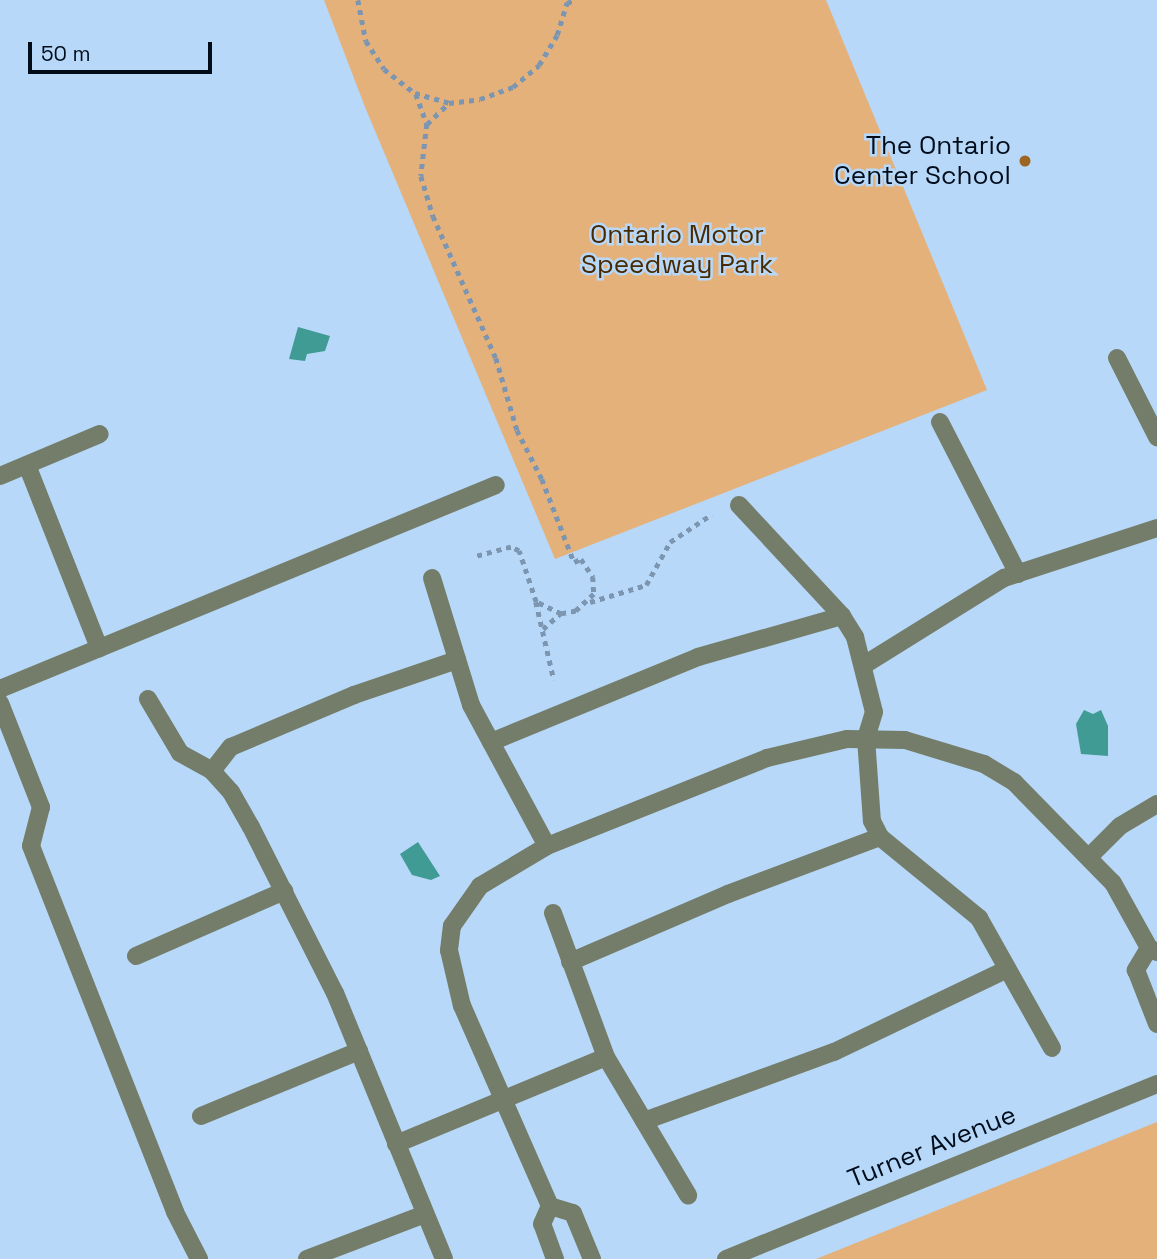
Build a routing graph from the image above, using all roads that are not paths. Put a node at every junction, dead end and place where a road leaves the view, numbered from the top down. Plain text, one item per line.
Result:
1 (1118, 358) dead end
2 (940, 422) dead end
3 (100, 434) dead end
4 (1157, 437) edge
5 (27, 465) junction
6 (0, 476) edge
7 (496, 485) dead end
8 (739, 505) dead end
9 (1157, 528) edge
10 (1018, 574) junction
11 (432, 578) dead end
12 (842, 616) junction
13 (99, 648) junction
14 (457, 660) junction
15 (864, 665) junction
16 (0, 688) edge
17 (148, 699) dead end
18 (0, 703) edge
19 (866, 738) junction
20 (491, 742) junction
21 (212, 771) junction
22 (1157, 804) edge
23 (880, 836) junction
24 (547, 845) junction
25 (1090, 856) junction
26 (284, 891) junction
27 (552, 913) dead end
28 (1153, 950) edge
29 (136, 956) dead end
30 (570, 962) junction
31 (1007, 969) junction
32 (1157, 1024) edge
33 (1052, 1048) dead end
34 (359, 1051) junction
35 (606, 1058) junction
36 (1157, 1084) edge
37 (503, 1102) junction
38 (201, 1116) dead end
39 (644, 1121) junction
40 (396, 1144) junction
41 (688, 1195) dead end
42 (550, 1206) junction
43 (425, 1214) junction
44 (199, 1259) edge
45 (307, 1259) edge
46 (444, 1259) edge
47 (555, 1259) edge
48 (592, 1259) edge
49 (726, 1259) edge

1 - 4 street
2 - 10 street
3 - 5 street
5 - 6 street
5 - 13 street
7 - 13 street
8 - 12 street
9 - 10 street
10 - 15 street
11 - 14 street
12 - 15 street
12 - 20 street
13 - 16 street
14 - 20 street
14 - 21 street
15 - 19 street
17 - 21 street
18 - 44 street
19 - 23 street
19 - 24 street
19 - 25 street
20 - 24 street
21 - 26 street
22 - 25 street
23 - 30 street
23 - 31 street
24 - 37 street
25 - 28 street
26 - 29 street
26 - 34 street
27 - 30 street
28 - 32 street
30 - 35 street
31 - 33 street
31 - 39 street
34 - 38 street
34 - 40 street
35 - 37 street
35 - 39 street
36 - 49 street, Turner Avenue
37 - 40 street
37 - 42 street
39 - 41 street
40 - 43 street
42 - 47 street
42 - 48 street
43 - 45 street
43 - 46 street

